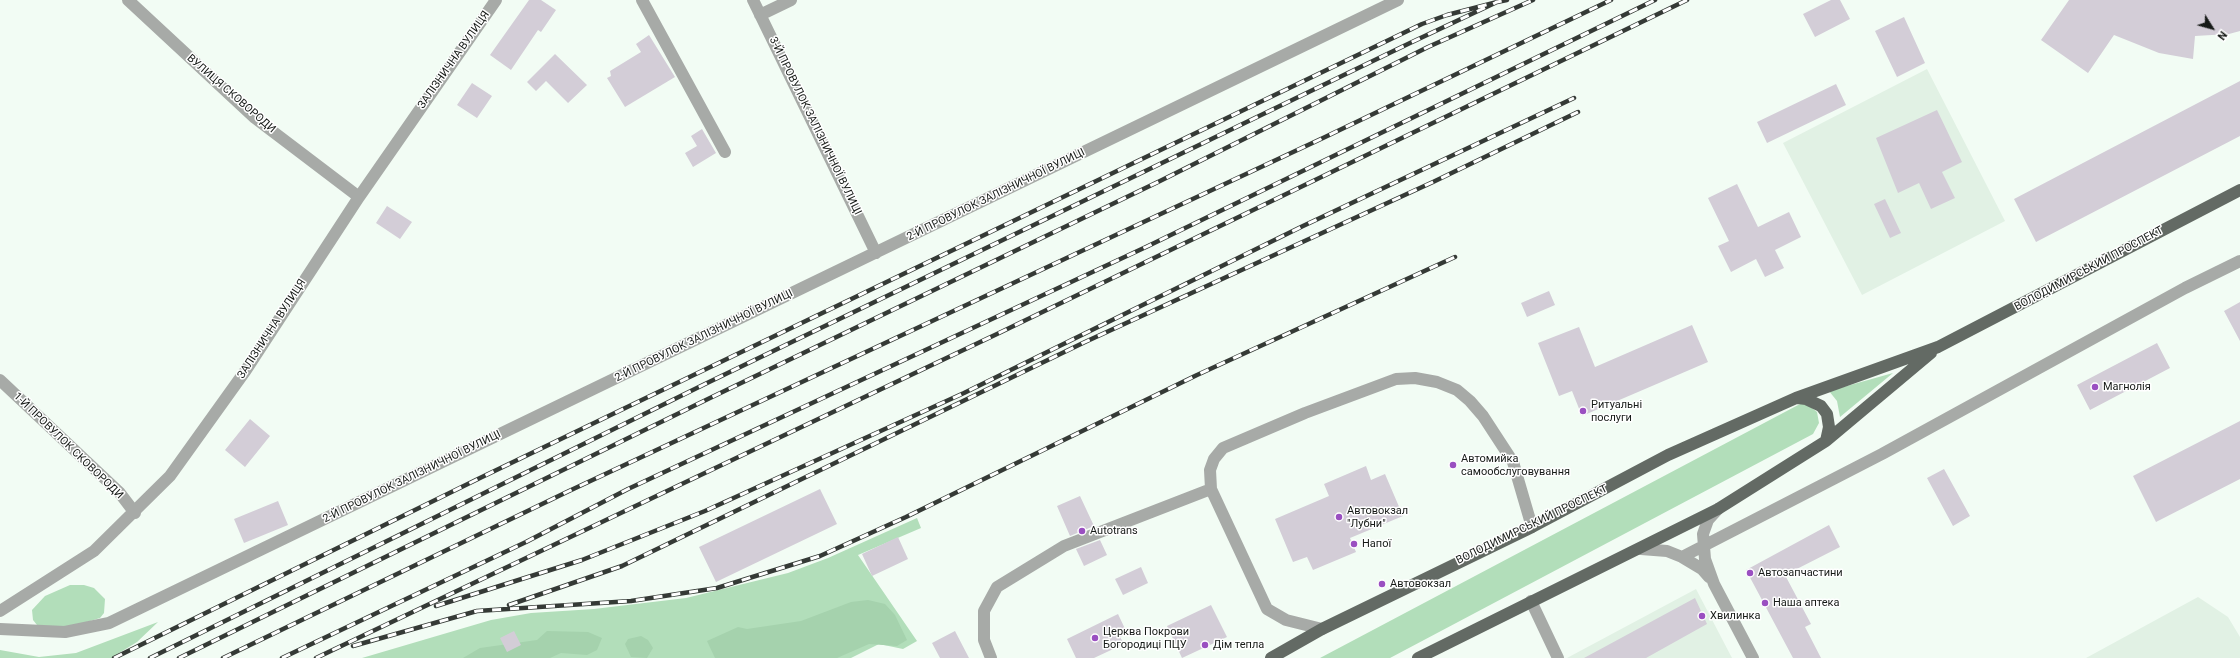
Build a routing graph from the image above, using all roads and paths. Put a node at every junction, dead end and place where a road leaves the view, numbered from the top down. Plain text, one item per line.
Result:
1 (128, 0) edge
2 (496, 0) edge
3 (642, 0) edge
4 (753, 0) edge
5 (791, 0) edge
6 (1398, 0) edge
7 (760, 15) junction
8 (725, 152) dead end
9 (2240, 190) edge
10 (359, 197) junction
11 (876, 253) junction
12 (2240, 261) edge
13 (1938, 347) junction
14 (0, 380) edge
15 (1796, 398) junction
16 (1826, 441) junction
17 (1211, 489) junction
18 (1718, 509) junction
19 (135, 513) junction
20 (1532, 527) junction
21 (1703, 547) junction
22 (1641, 549) junction
23 (1682, 557) junction
24 (1711, 579) junction
25 (1531, 601) junction
26 (0, 611) edge
27 (0, 629) edge
28 (1322, 629) junction
29 (991, 658) edge
30 (1271, 658) edge
31 (1418, 658) edge
32 (1558, 658) edge
33 (1753, 658) edge

1 - 10 street, ВУЛИЦЯ СКОВОРОДИ
2 - 10 street, ЗАЛІЗНИЧНА ВУЛИЦЯ
3 - 8 street
4 - 7 street, 3-Й ПРОВУЛОК ЗАЛІЗНИЧНОЇ ВУЛИЦІ
5 - 7 street
6 - 11 street, 2-Й ПРОВУЛОК ЗАЛІЗНИЧНОЇ ВУЛИЦІ
7 - 11 street, 3-Й ПРОВУЛОК ЗАЛІЗНИЧНОЇ ВУЛИЦІ
9 - 13 main road, ВОЛОДИМИРСЬКИЙ ПРОСПЕКТ
10 - 19 street, ЗАЛІЗНИЧНА ВУЛИЦЯ
11 - 27 street, 2-Й ПРОВУЛОК ЗАЛІЗНИЧНОЇ ВУЛИЦІ
12 - 21 street
13 - 15 main road, ВОЛОДИМИРСЬКИЙ ПРОСПЕКТ
13 - 16 main road, ВОЛОДИМИРСЬКИЙ ПРОСПЕКТ
14 - 19 street, 1-Й ПРОВУЛОК СКОВОРОДИ
15 - 16 main road
15 - 20 main road, ВОЛОДИМИРСЬКИЙ ПРОСПЕКТ
16 - 18 main road, ВОЛОДИМИРСЬКИЙ ПРОСПЕКТ
17 - 20 street
17 - 28 street
17 - 29 street
18 - 21 street
18 - 22 main road, ВОЛОДИМИРСЬКИЙ ПРОСПЕКТ
19 - 26 street, ЗАЛІЗНИЧНА ВУЛИЦЯ
20 - 28 main road, ВОЛОДИМИРСЬКИЙ ПРОСПЕКТ
21 - 23 street
21 - 24 street
22 - 23 street
22 - 25 main road, ВОЛОДИМИРСЬКИЙ ПРОСПЕКТ
23 - 24 street
24 - 33 street
25 - 31 main road, ВОЛОДИМИРСЬКИЙ ПРОСПЕКТ
25 - 32 street
28 - 30 main road, ВОЛОДИМИРСЬКИЙ ПРОСПЕКТ

